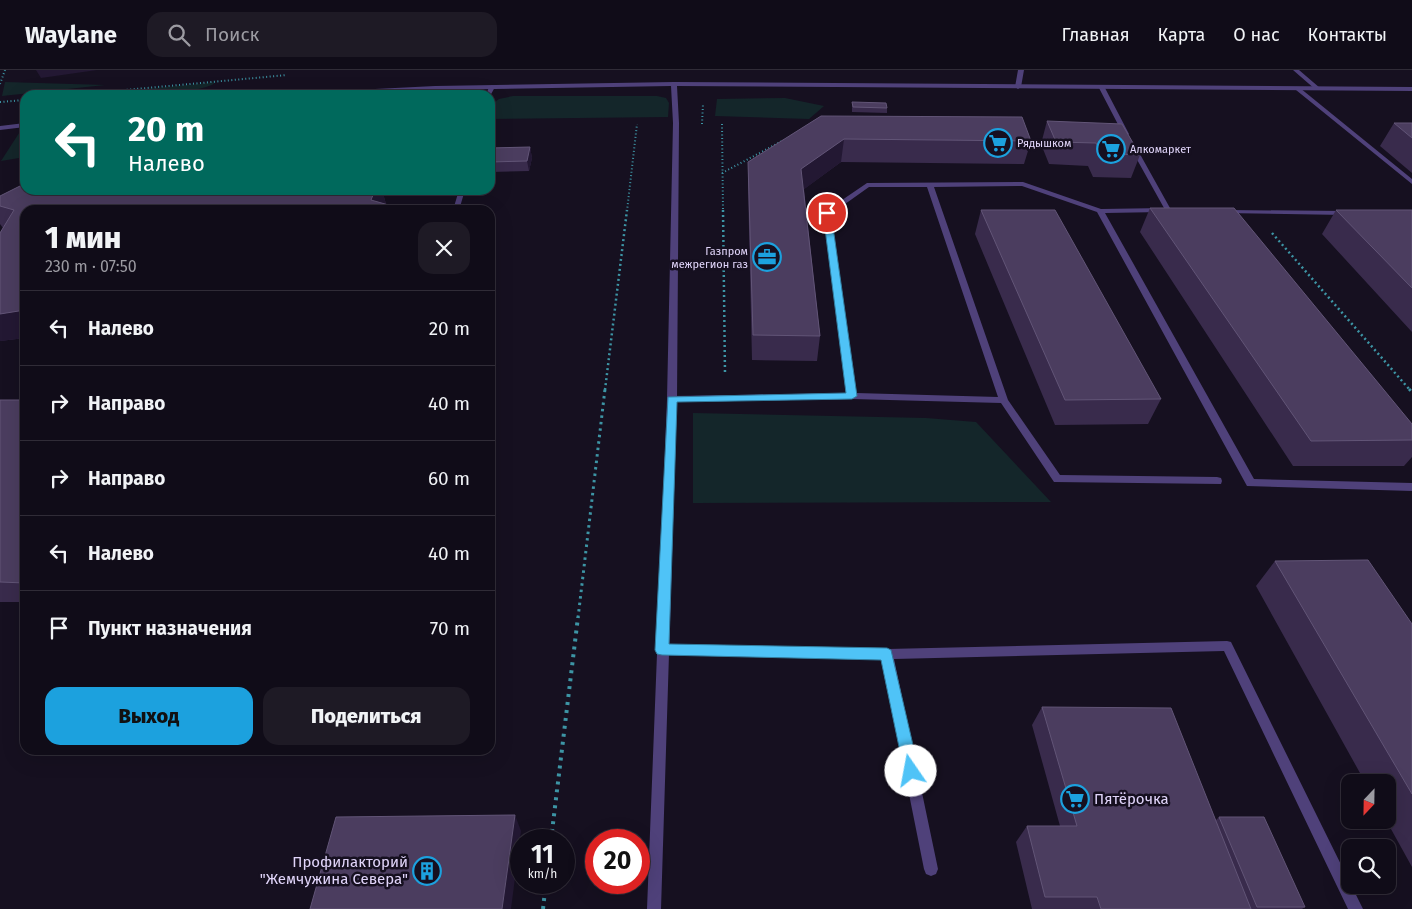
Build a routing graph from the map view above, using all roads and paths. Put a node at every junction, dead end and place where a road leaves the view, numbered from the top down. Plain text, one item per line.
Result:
1 (5, 70) edge
2 (1021, 70) edge
3 (1296, 70) edge
4 (290, 74) dead end
5 (0, 84) edge
6 (674, 84) junction
7 (492, 87) junction
8 (1018, 87) junction
9 (1102, 88) junction
10 (1298, 89) junction
11 (1318, 89) junction
12 (1412, 89) edge
13 (123, 90) edge
14 (418, 90) edge
15 (491, 90) edge
16 (20, 100) edge
17 (0, 102) edge
18 (637, 124) dead end
19 (722, 124) dead end
20 (20, 126) edge
21 (0, 128) edge
22 (784, 140) edge
23 (722, 173) junction
24 (1412, 182) edge
25 (930, 185) junction
26 (1168, 210) junction
27 (1100, 211) junction
28 (1187, 211) edge
29 (1216, 212) edge
30 (1353, 212) edge
31 (1255, 214) junction
32 (725, 373) dead end
33 (1412, 392) edge
34 (852, 396) junction
35 (672, 399) junction
36 (1004, 400) junction
37 (1217, 481) dead end
38 (1412, 487) edge
39 (662, 650) junction
40 (887, 654) junction
41 (552, 829) edge
42 (932, 869) dead end
43 (545, 894) edge
44 (543, 909) edge
45 (654, 909) edge
46 (1356, 909) edge

1 - 5 path
2 - 8 street
3 - 11 street
4 - 13 path
6 - 7 street
6 - 8 street
6 - 35 street
7 - 14 street
7 - 15 street
8 - 9 street
9 - 10 street
9 - 26 street
10 - 11 street
10 - 24 street
11 - 12 street
16 - 17 path
18 - 41 path
19 - 23 path
20 - 21 street
22 - 23 path
23 - 32 path
25 - 27 street
25 - 34 street
25 - 36 street
26 - 27 street
26 - 28 street
27 - 38 street
29 - 31 street
30 - 31 street
31 - 33 path
34 - 35 street
34 - 36 street
35 - 39 street
36 - 37 street
39 - 40 street
39 - 45 street
40 - 42 street
40 - 46 street
43 - 44 path

